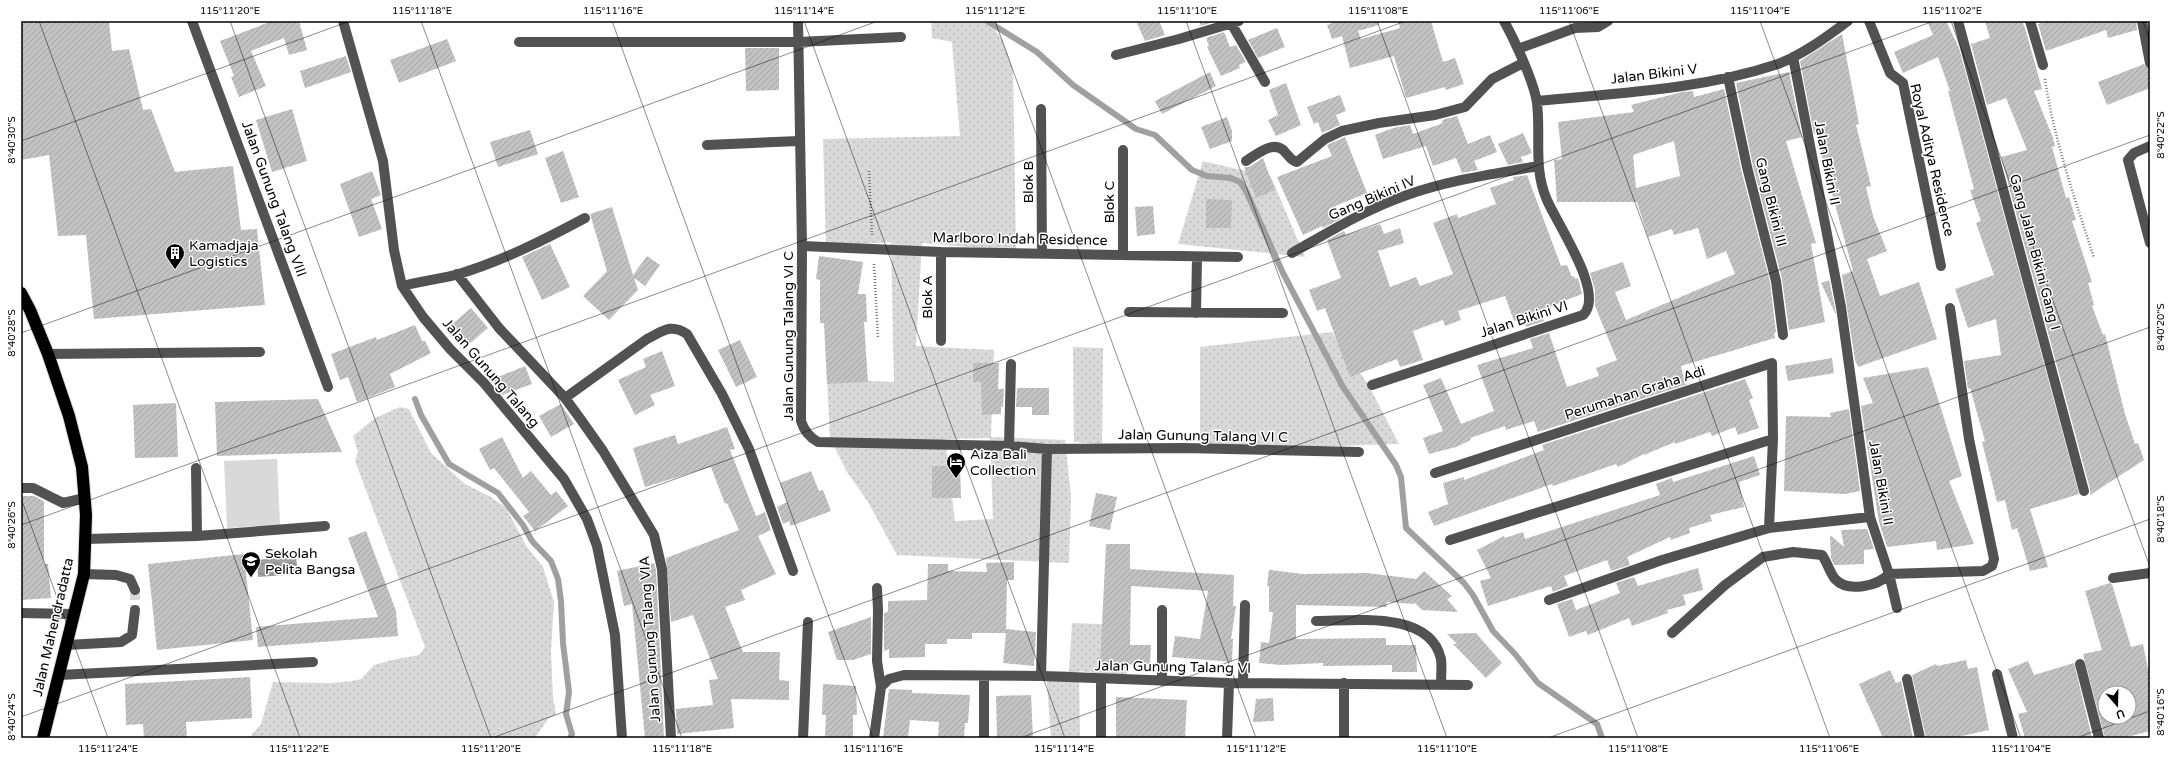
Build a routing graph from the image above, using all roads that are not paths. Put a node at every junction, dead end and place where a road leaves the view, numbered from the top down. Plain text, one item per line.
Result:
1 (192, 21) edge
2 (344, 21) edge
3 (798, 21) edge
4 (1504, 21) edge
5 (1608, 21) edge
6 (1848, 21) edge
7 (1869, 21) edge
8 (1958, 21) edge
9 (2030, 21) edge
10 (2142, 21) edge
11 (1235, 22) edge
12 (901, 37) dead end
13 (519, 42) dead end
14 (798, 42) junction
15 (1518, 49) junction
16 (1116, 55) dead end
17 (1793, 57) junction
18 (1523, 63) junction
19 (2150, 63) edge
20 (2042, 65) road end
21 (1728, 77) junction
22 (1265, 82) dead end
23 (1537, 101) junction
24 (1041, 109) dead end
25 (799, 141) junction
26 (707, 145) dead end
27 (2150, 146) edge
28 (1123, 150) dead end
29 (1246, 161) dead end
30 (1538, 166) junction
31 (585, 218) dead end
32 (2150, 243) edge
33 (802, 246) junction
34 (941, 252) junction
35 (1292, 252) dead end
36 (1042, 254) junction
37 (1123, 255) junction
38 (1197, 257) junction
39 (1238, 257) dead end
40 (1941, 266) dead end
41 (457, 274) junction
42 (402, 286) junction
43 (21, 293) edge
44 (1950, 308) dead end
45 (26, 311) edge
46 (1129, 312) dead end
47 (1196, 313) junction
48 (1283, 313) dead end
49 (1784, 335) dead end
50 (940, 341) dead end
51 (260, 352) dead end
52 (48, 354) junction
53 (1011, 364) dead end
54 (1372, 385) dead end
55 (328, 387) dead end
56 (565, 398) junction
57 (1773, 439) junction
58 (1009, 446) junction
59 (1047, 449) junction
60 (1359, 452) dead end
61 (196, 468) dead end
62 (1435, 473) dead end
63 (21, 488) edge
64 (2084, 491) dead end
65 (85, 498) junction
66 (1870, 517) junction
67 (325, 526) dead end
68 (1769, 528) junction
69 (197, 536) junction
70 (86, 539) junction
71 (1450, 540) dead end
72 (793, 571) dead end
73 (2150, 573) edge
74 (84, 574) junction
75 (1889, 574) junction
76 (2113, 578) dead end
77 (877, 588) dead end
78 (135, 590) tunnel mouth
79 (1549, 600) dead end
80 (1245, 605) dead end
81 (1897, 608) dead end
82 (135, 610) tunnel mouth
83 (1162, 610) dead end
84 (21, 613) edge
85 (74, 614) junction
86 (1316, 621) dead end
87 (808, 622) dead end
88 (1672, 633) dead end
89 (67, 645) junction
90 (313, 662) dead end
91 (2080, 664) dead end
92 (1997, 674) dead end
93 (60, 675) junction
94 (984, 676) junction
95 (1041, 676) junction
96 (1907, 679) dead end
97 (1101, 680) junction
98 (1162, 681) junction
99 (1243, 682) junction
100 (1230, 683) junction
101 (1344, 683) junction
102 (1441, 684) junction
103 (1468, 685) dead end
104 (881, 687) junction
105 (43, 738) edge
106 (622, 738) edge
107 (671, 738) edge
108 (803, 738) edge
109 (874, 738) edge
110 (984, 738) edge
111 (1101, 738) edge
112 (1227, 738) edge
113 (1344, 738) edge
114 (1920, 738) edge
115 (2013, 738) edge
116 (2100, 738) edge

1 - 55 street, Jalan Gunung Talang VIII
2 - 42 street, Jalan Gunung Talang
3 - 14 street, Jalan Gunung Talang VI C
4 - 15 street
5 - 15 street
6 - 17 street, Jalan Bikini V
7 - 40 street, Royal Aditya Residence
8 - 64 street, Gang Jalan Bikini Gang I
9 - 20 street
10 - 19 street
11 - 16 street
11 - 22 street
12 - 14 street
13 - 14 street
14 - 25 street, Jalan Gunung Talang VI C
15 - 18 street
17 - 21 street, Jalan Bikini V
17 - 66 street, Jalan Bikini II
18 - 23 street
18 - 29 street
21 - 23 street, Jalan Bikini V
21 - 49 street, Gang Bikini III
23 - 30 street, Jalan Bikini VI
24 - 36 street, Blok B
25 - 26 street
25 - 33 street, Jalan Gunung Talang VI C
27 - 32 street
28 - 37 street, Blok C
30 - 35 street, Gang Bikini IV
30 - 54 street, Jalan Bikini VI
31 - 41 street
33 - 34 street, Marlboro Indah Residence
33 - 58 street, Jalan Gunung Talang VI C
34 - 36 street, Marlboro Indah Residence
34 - 50 street, Blok A
36 - 37 street, Marlboro Indah Residence
37 - 38 street, Marlboro Indah Residence
38 - 39 street, Marlboro Indah Residence
38 - 47 street
41 - 42 street
41 - 56 street, Jalan Gunung Talang VIA
42 - 106 street, Jalan Gunung Talang
43 - 45 highway, Jalan Mahendradatta
44 - 75 street
45 - 52 highway, Jalan Mahendradatta
46 - 47 street
47 - 48 street
51 - 52 street
52 - 65 highway, Jalan Mahendradatta
53 - 58 street
56 - 72 street
56 - 107 street, Jalan Gunung Talang VIA
57 - 62 street, Perumahan Graha Adi
57 - 68 street, Perumahan Graha Adi
57 - 71 street
58 - 59 street, Jalan Gunung Talang VI C
59 - 60 street, Jalan Gunung Talang VI C
59 - 95 street
61 - 69 street
63 - 65 street
65 - 70 highway, Jalan Mahendradatta
66 - 68 street
66 - 75 street, Jalan Bikini II
67 - 69 street
68 - 79 street
69 - 70 street
70 - 74 highway, Jalan Mahendradatta
73 - 76 street
74 - 78 street
74 - 85 highway, Jalan Mahendradatta
75 - 81 street, Jalan Bikini II
75 - 88 street
77 - 104 street
80 - 99 street
82 - 89 street
83 - 98 street
84 - 85 street
85 - 89 highway, Jalan Mahendradatta
86 - 102 street
87 - 108 street
89 - 93 highway, Jalan Mahendradatta
90 - 93 street
91 - 116 street
92 - 115 street
93 - 105 highway, Jalan Mahendradatta
94 - 95 street, Jalan Gunung Talang VI
94 - 104 street, Jalan Gunung Talang VI
94 - 110 street
95 - 97 street, Jalan Gunung Talang VI
96 - 114 street
97 - 98 street, Jalan Gunung Talang VI
97 - 111 street
98 - 100 street, Jalan Gunung Talang VI
99 - 100 street, Jalan Gunung Talang VI
99 - 101 street, Jalan Gunung Talang VI
100 - 112 street
101 - 102 street, Jalan Gunung Talang VI
101 - 113 street
102 - 103 street, Jalan Gunung Talang VI
104 - 109 street

